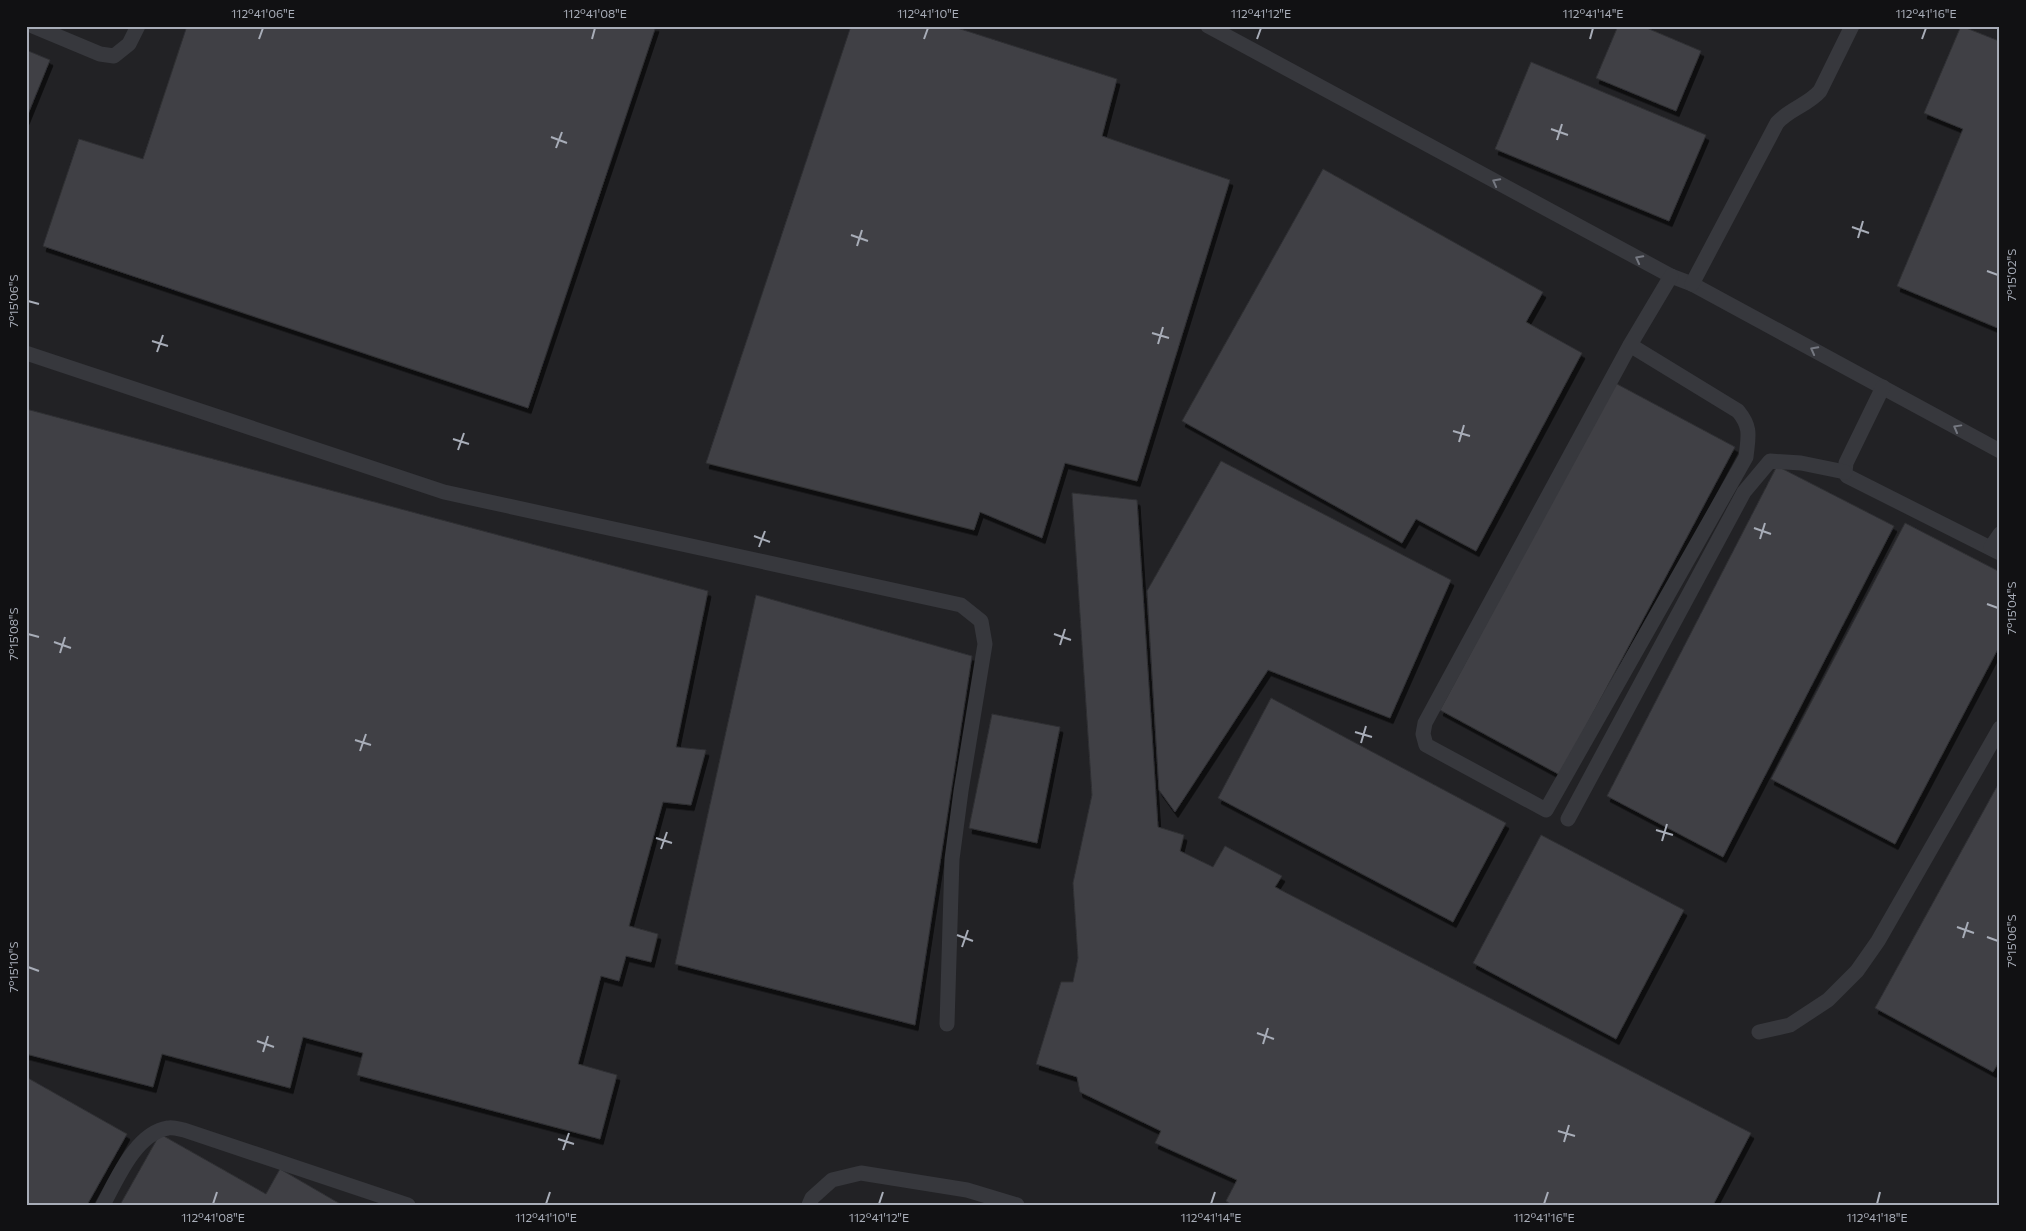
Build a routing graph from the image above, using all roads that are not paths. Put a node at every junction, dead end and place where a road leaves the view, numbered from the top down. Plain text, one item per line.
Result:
1 (33, 26) edge
2 (138, 26) edge
3 (1208, 26) edge
4 (1852, 26) edge
5 (1671, 276) junction
6 (1692, 284) junction
7 (1630, 345) junction
8 (26, 353) edge
9 (1883, 387) junction
10 (2000, 451) edge
11 (1845, 472) junction
12 (2000, 534) edge
13 (1996, 550) edge
14 (2000, 728) edge
15 (1568, 819) dead end
16 (947, 1024) dead end
17 (1759, 1032) dead end
18 (102, 1205) edge
19 (408, 1205) edge
20 (809, 1205) edge
21 (1017, 1205) edge

1 - 2 lane
5 -> 3 lane
4 - 6 lane
5 - 6 lane
5 - 7 lane
9 -> 6 lane
7 - 7 lane
8 - 16 lane
10 -> 9 lane
9 - 11 lane
11 - 13 lane
11 - 15 lane
12 - 13 lane
14 - 17 lane
18 - 19 lane
20 - 21 lane

